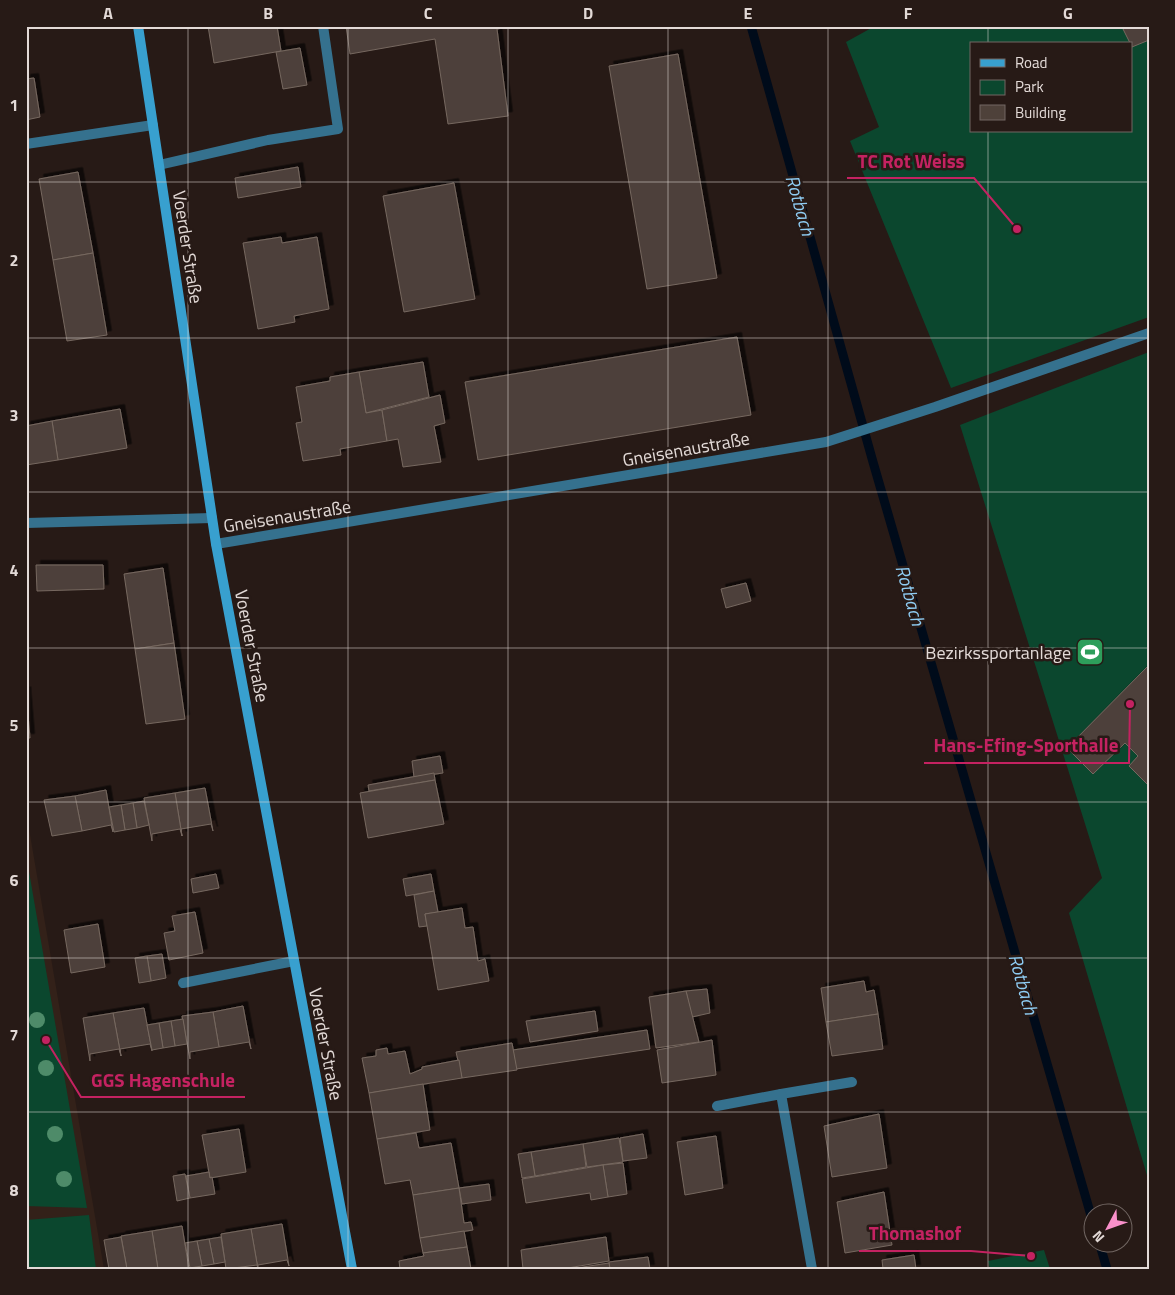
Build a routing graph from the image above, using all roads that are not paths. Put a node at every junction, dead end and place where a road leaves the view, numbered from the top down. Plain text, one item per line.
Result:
1 (138, 26) edge
2 (323, 26) edge
3 (153, 125) junction
4 (26, 144) edge
5 (159, 164) junction
6 (1149, 333) edge
7 (212, 518) junction
8 (26, 523) edge
9 (216, 544) junction
10 (294, 961) junction
11 (183, 983) dead end
12 (852, 1082) dead end
13 (781, 1094) junction
14 (717, 1106) dead end
15 (352, 1269) edge
16 (812, 1269) edge

1 - 3 main road, Voerder Straße
2 - 5 street
3 - 4 street
3 - 5 main road, Voerder Straße
5 - 7 main road, Voerder Straße
6 - 9 street, Gneisenaustraße
7 - 8 street, Gneisenaustraße
7 - 9 main road, Voerder Straße
9 - 10 main road, Voerder Straße
10 - 11 street
10 - 15 main road, Voerder Straße
12 - 13 street
13 - 14 street
13 - 16 street

